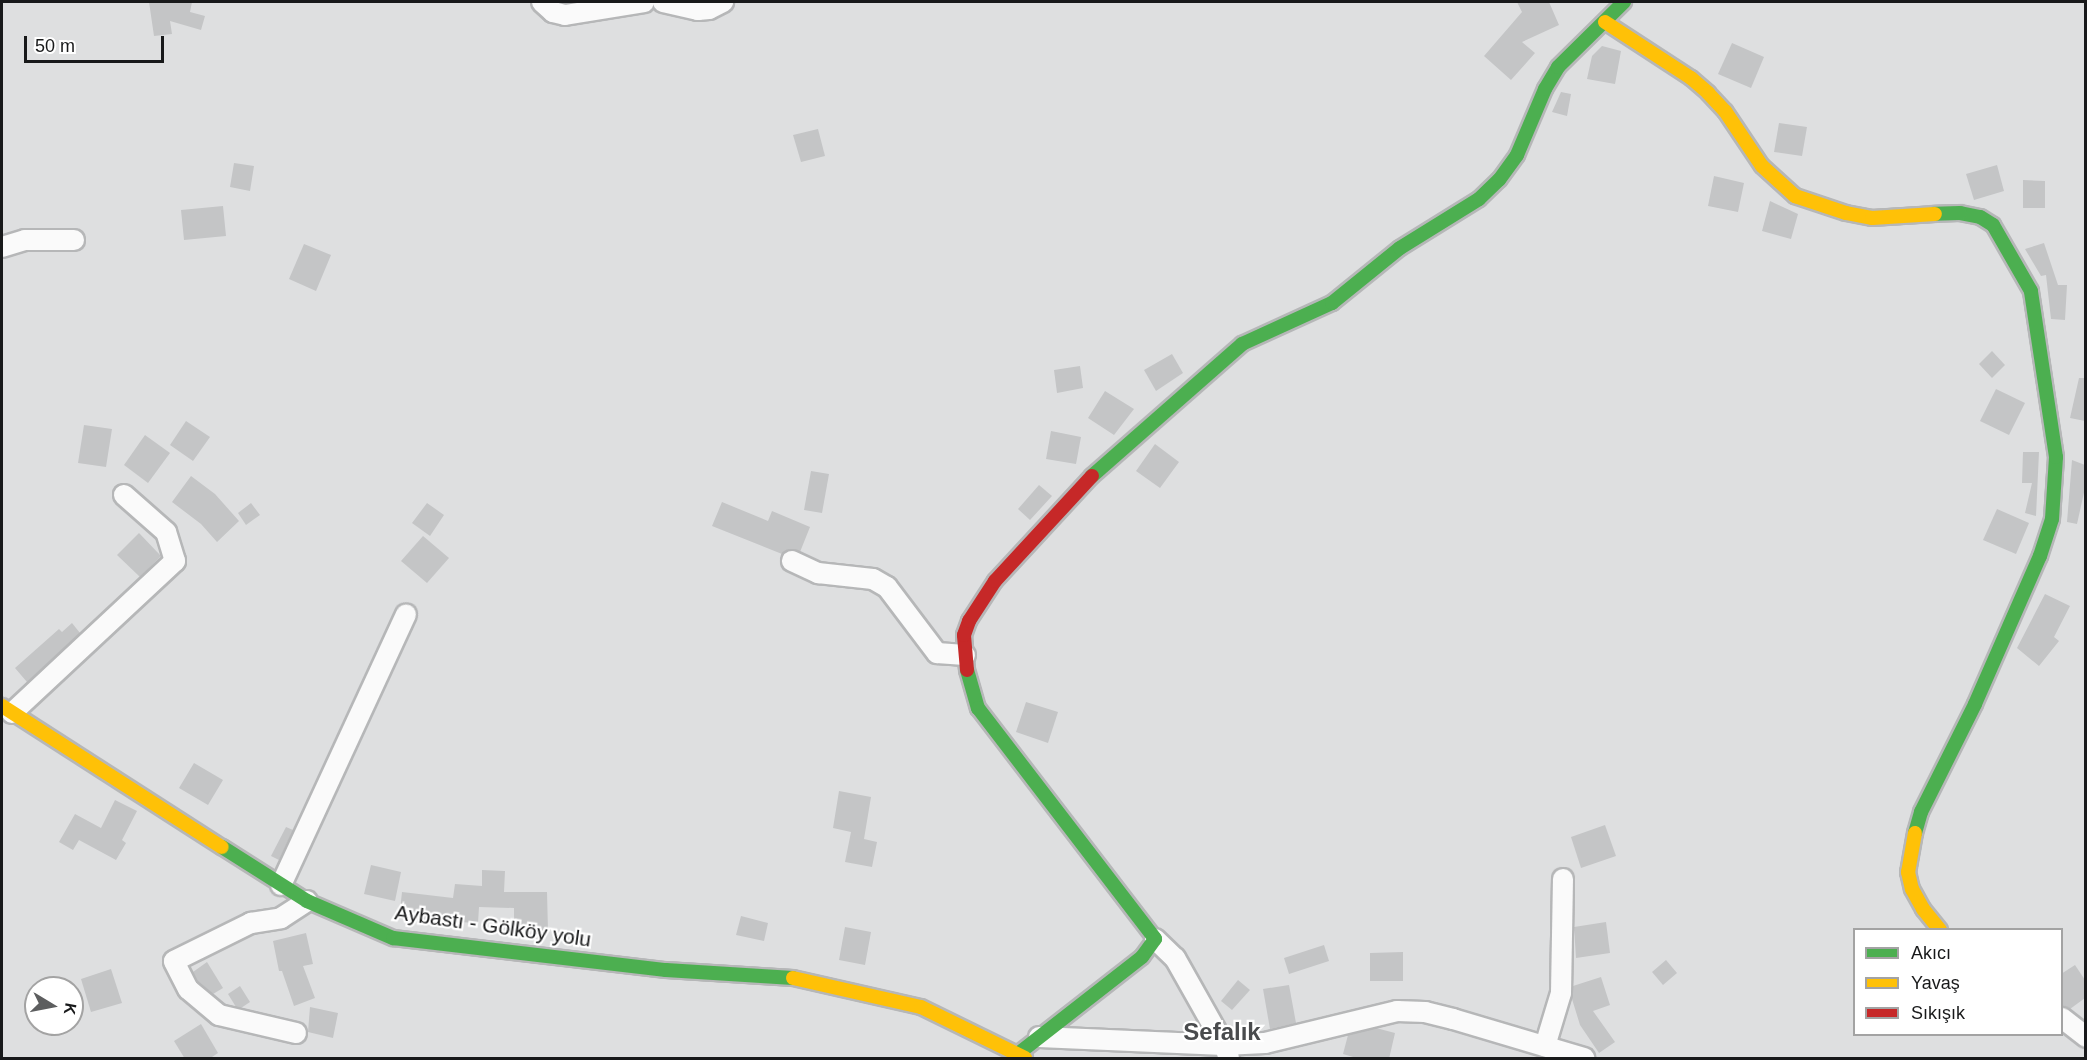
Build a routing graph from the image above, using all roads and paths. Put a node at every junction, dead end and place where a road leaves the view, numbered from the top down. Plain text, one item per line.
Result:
1 (542, 2) edge
2 (644, 2) edge
3 (663, 2) edge
4 (723, 2) edge
5 (1624, 2) edge
6 (1605, 21) junction
7 (74, 240) dead end
8 (2, 247) edge
9 (124, 495) dead end
10 (792, 561) dead end
11 (406, 614) dead end
12 (965, 655) junction
13 (7, 710) edge
14 (1563, 879) dead end
15 (281, 885) junction
16 (307, 901) junction
17 (1939, 928) edge
18 (1155, 939) junction
19 (2063, 1020) edge
20 (296, 1033) dead end
21 (1039, 1037) junction
22 (2085, 1037) edge
23 (1545, 1046) junction
24 (1227, 1052) edge
25 (1022, 1056) edge
26 (1584, 1059) edge

1 - 2 street
3 - 4 street
5 - 6 street
6 - 12 street
6 - 17 street
7 - 8 street
9 - 13 street
10 - 12 street
11 - 15 street
12 - 18 street
13 - 15 street, Aybastı - Gölköy yolu
14 - 23 street
15 - 16 street, Aybastı - Gölköy yolu
16 - 20 street
16 - 25 street, Aybastı - Gölköy yolu
18 - 21 street
18 - 24 street
19 - 22 street
21 - 24 street
21 - 25 street
23 - 24 street
23 - 26 street

